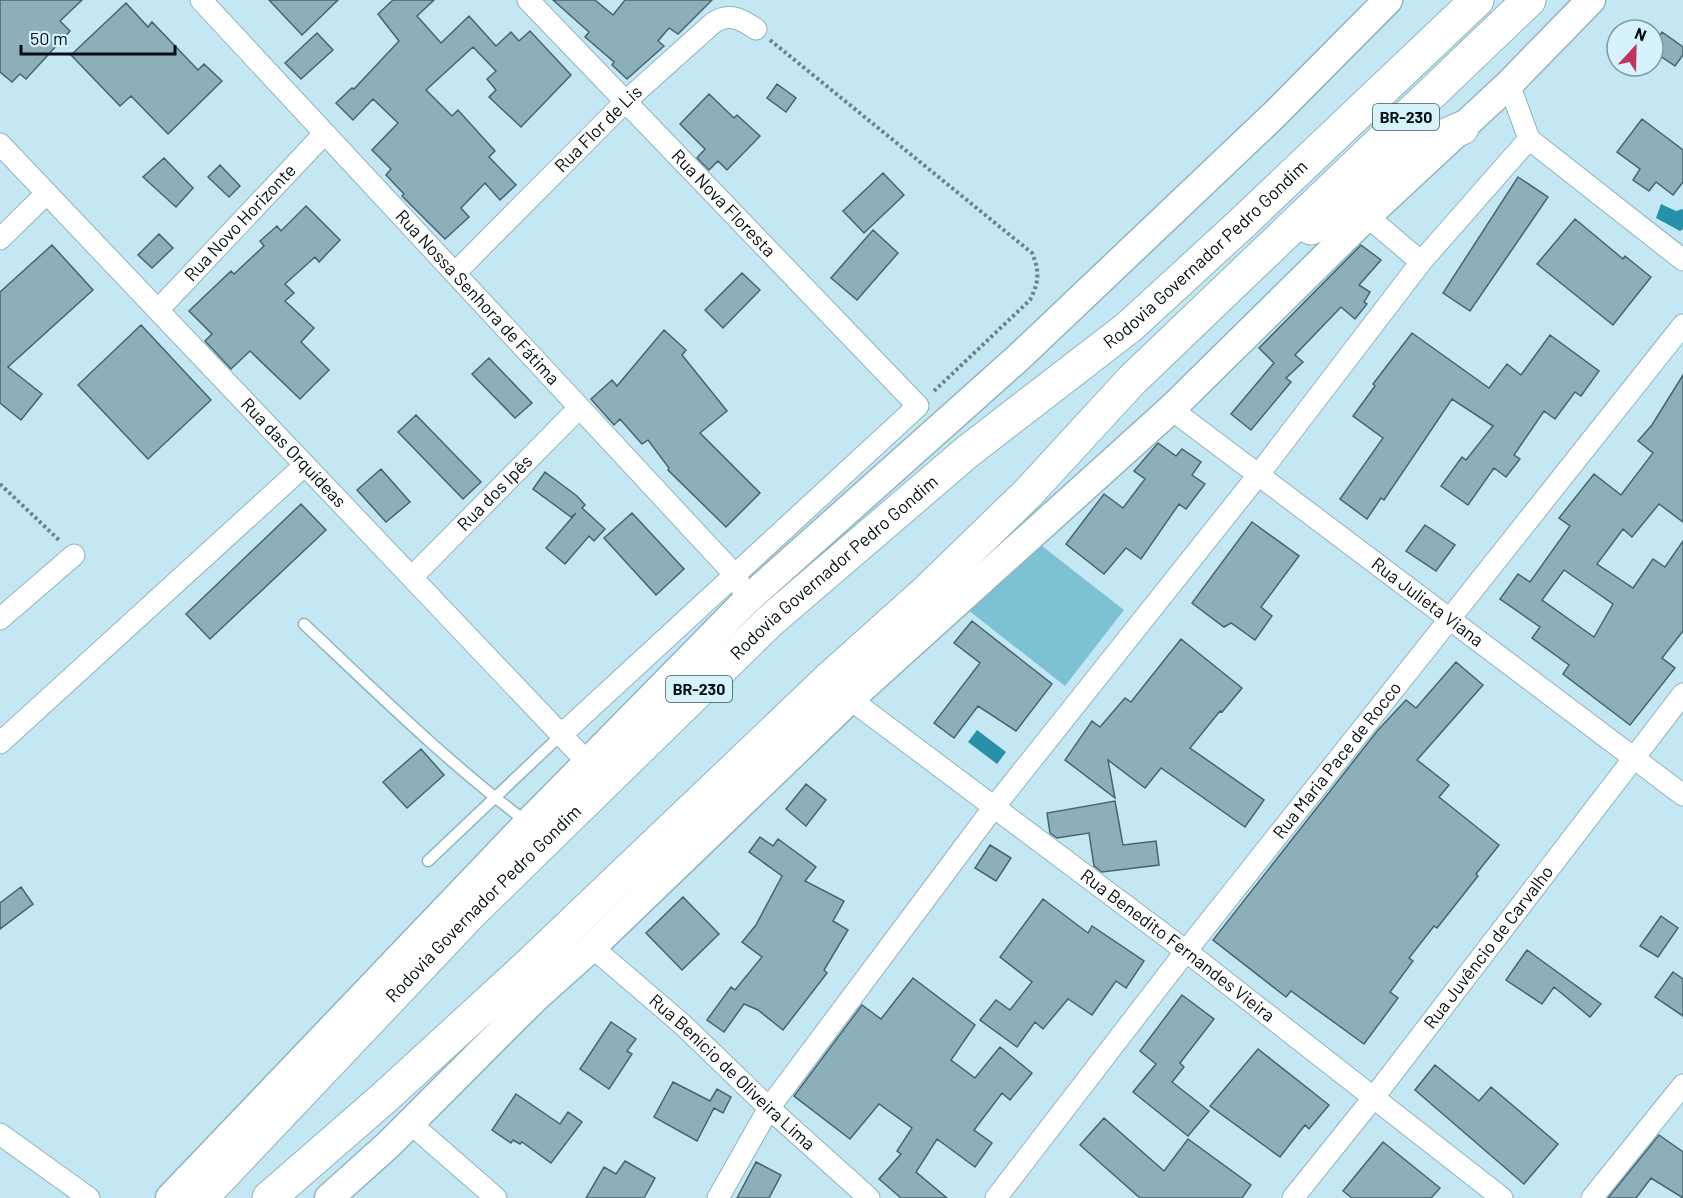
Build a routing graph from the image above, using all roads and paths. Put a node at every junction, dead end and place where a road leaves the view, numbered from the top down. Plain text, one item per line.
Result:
1 (201, 0) edge
2 (528, 0) edge
3 (1388, 0) edge
4 (1449, 0) edge
5 (1477, 0) edge
6 (1529, 0) edge
7 (1591, 0) edge
8 (756, 29) joint
9 (1410, 64) junction
10 (1509, 84) junction
11 (626, 101) junction
12 (1462, 128) junction
13 (324, 134) junction
14 (1529, 139) junction
15 (0, 144) edge
16 (47, 193) junction
17 (1367, 216) junction
18 (1282, 234) junction
19 (0, 239) edge
20 (1683, 260) edge
21 (1421, 262) junction
22 (456, 272) junction
23 (158, 310) junction
24 (1683, 325) edge
25 (918, 406) junction
26 (579, 408) junction
27 (1171, 409) junction
28 (304, 465) junction
29 (1259, 474) junction
30 (0, 484) edge
31 (74, 555) joint
32 (412, 577) junction
33 (741, 588) junction
34 (1449, 618) junction
35 (0, 619) edge
36 (304, 624) dead end
37 (1683, 694) edge
38 (850, 699) junction
39 (561, 735) junction
40 (0, 743) edge
41 (1633, 757) junction
42 (588, 763) junction
43 (1683, 795) edge
44 (495, 798) junction
45 (994, 807) junction
46 (528, 823) junction
47 (428, 861) dead end
48 (592, 947) junction
49 (1186, 951) junction
50 (1683, 1085) edge
51 (1374, 1097) junction
52 (769, 1108) junction
53 (410, 1123) junction
54 (0, 1134) edge
55 (89, 1198) edge
56 (170, 1198) edge
57 (201, 1198) edge
58 (269, 1198) edge
59 (329, 1198) edge
60 (496, 1198) edge
61 (718, 1198) edge
62 (869, 1198) edge
63 (996, 1198) edge
64 (1293, 1198) edge
65 (1502, 1198) edge
66 (1592, 1198) edge

1 - 13 street, Rua Nossa Senhora de Fátima
2 - 11 street, Rua Nova Floresta
3 - 33 street
4 - 9 highway
5 - 9 highway, Rodovia Governador Pedro Gondim / BR-230
6 - 18 highway, Rodovia Governador Pedro Gondim / BR-230
7 - 10 street
8 - 11 street, Rua Flor de Lis
8 - 25 path
9 - 57 highway, Rodovia Governador Pedro Gondim / BR-230
10 - 12 street
10 - 14 street
11 - 22 street, Rua Flor de Lis
11 - 25 street, Rua Nova Floresta
12 - 17 street
12 - 18 highway
13 - 22 street, Rua Nossa Senhora de Fátima
13 - 23 street, Rua Novo Horizonte
14 - 20 street
14 - 21 street
15 - 16 street, Rua das Orquídeas
16 - 19 street
16 - 23 street, Rua das Orquídeas
17 - 21 street
17 - 27 street
18 - 58 highway, Rodovia Governador Pedro Gondim / BR-230
21 - 29 street
22 - 26 street, Rua Nossa Senhora de Fátima
23 - 28 street, Rua das Orquídeas
24 - 34 street, Rua Maria Pace de Rocco
25 - 33 street
26 - 32 street, Rua dos Ipês
26 - 33 street, Rua Nossa Senhora de Fátima
27 - 29 street, Rua Julieta Viana
27 - 38 street
28 - 32 street, Rua das Orquídeas
28 - 40 street
29 - 34 street, Rua Julieta Viana
29 - 45 street
30 - 31 path
31 - 35 street
32 - 39 street, Rua das Orquídeas
33 - 39 street
33 - 42 street
34 - 41 street, Rua Julieta Viana
34 - 49 street, Rua Maria Pace de Rocco
36 - 44 lane
37 - 41 street, Rua Juvêncio de Carvalho
38 - 45 street, Rua Benedito Fernandes Vieira
38 - 48 street
39 - 42 street, Rua das Orquídeas
39 - 44 lane
41 - 43 street, Rua Julieta Viana
41 - 51 street, Rua Juvêncio de Carvalho
42 - 46 street
44 - 46 lane
44 - 47 lane
45 - 49 street, Rua Benedito Fernandes Vieira
45 - 52 street
46 - 56 street
48 - 52 street, Rua Benício de Oliveira Lima
48 - 53 street
49 - 51 street, Rua Benedito Fernandes Vieira
49 - 63 street, Rua Maria Pace de Rocco
50 - 66 street
51 - 64 street, Rua Juvêncio de Carvalho
51 - 65 street, Rua Benedito Fernandes Vieira
52 - 61 street
52 - 62 street, Rua Benício de Oliveira Lima
53 - 59 street
53 - 60 street
54 - 55 street

